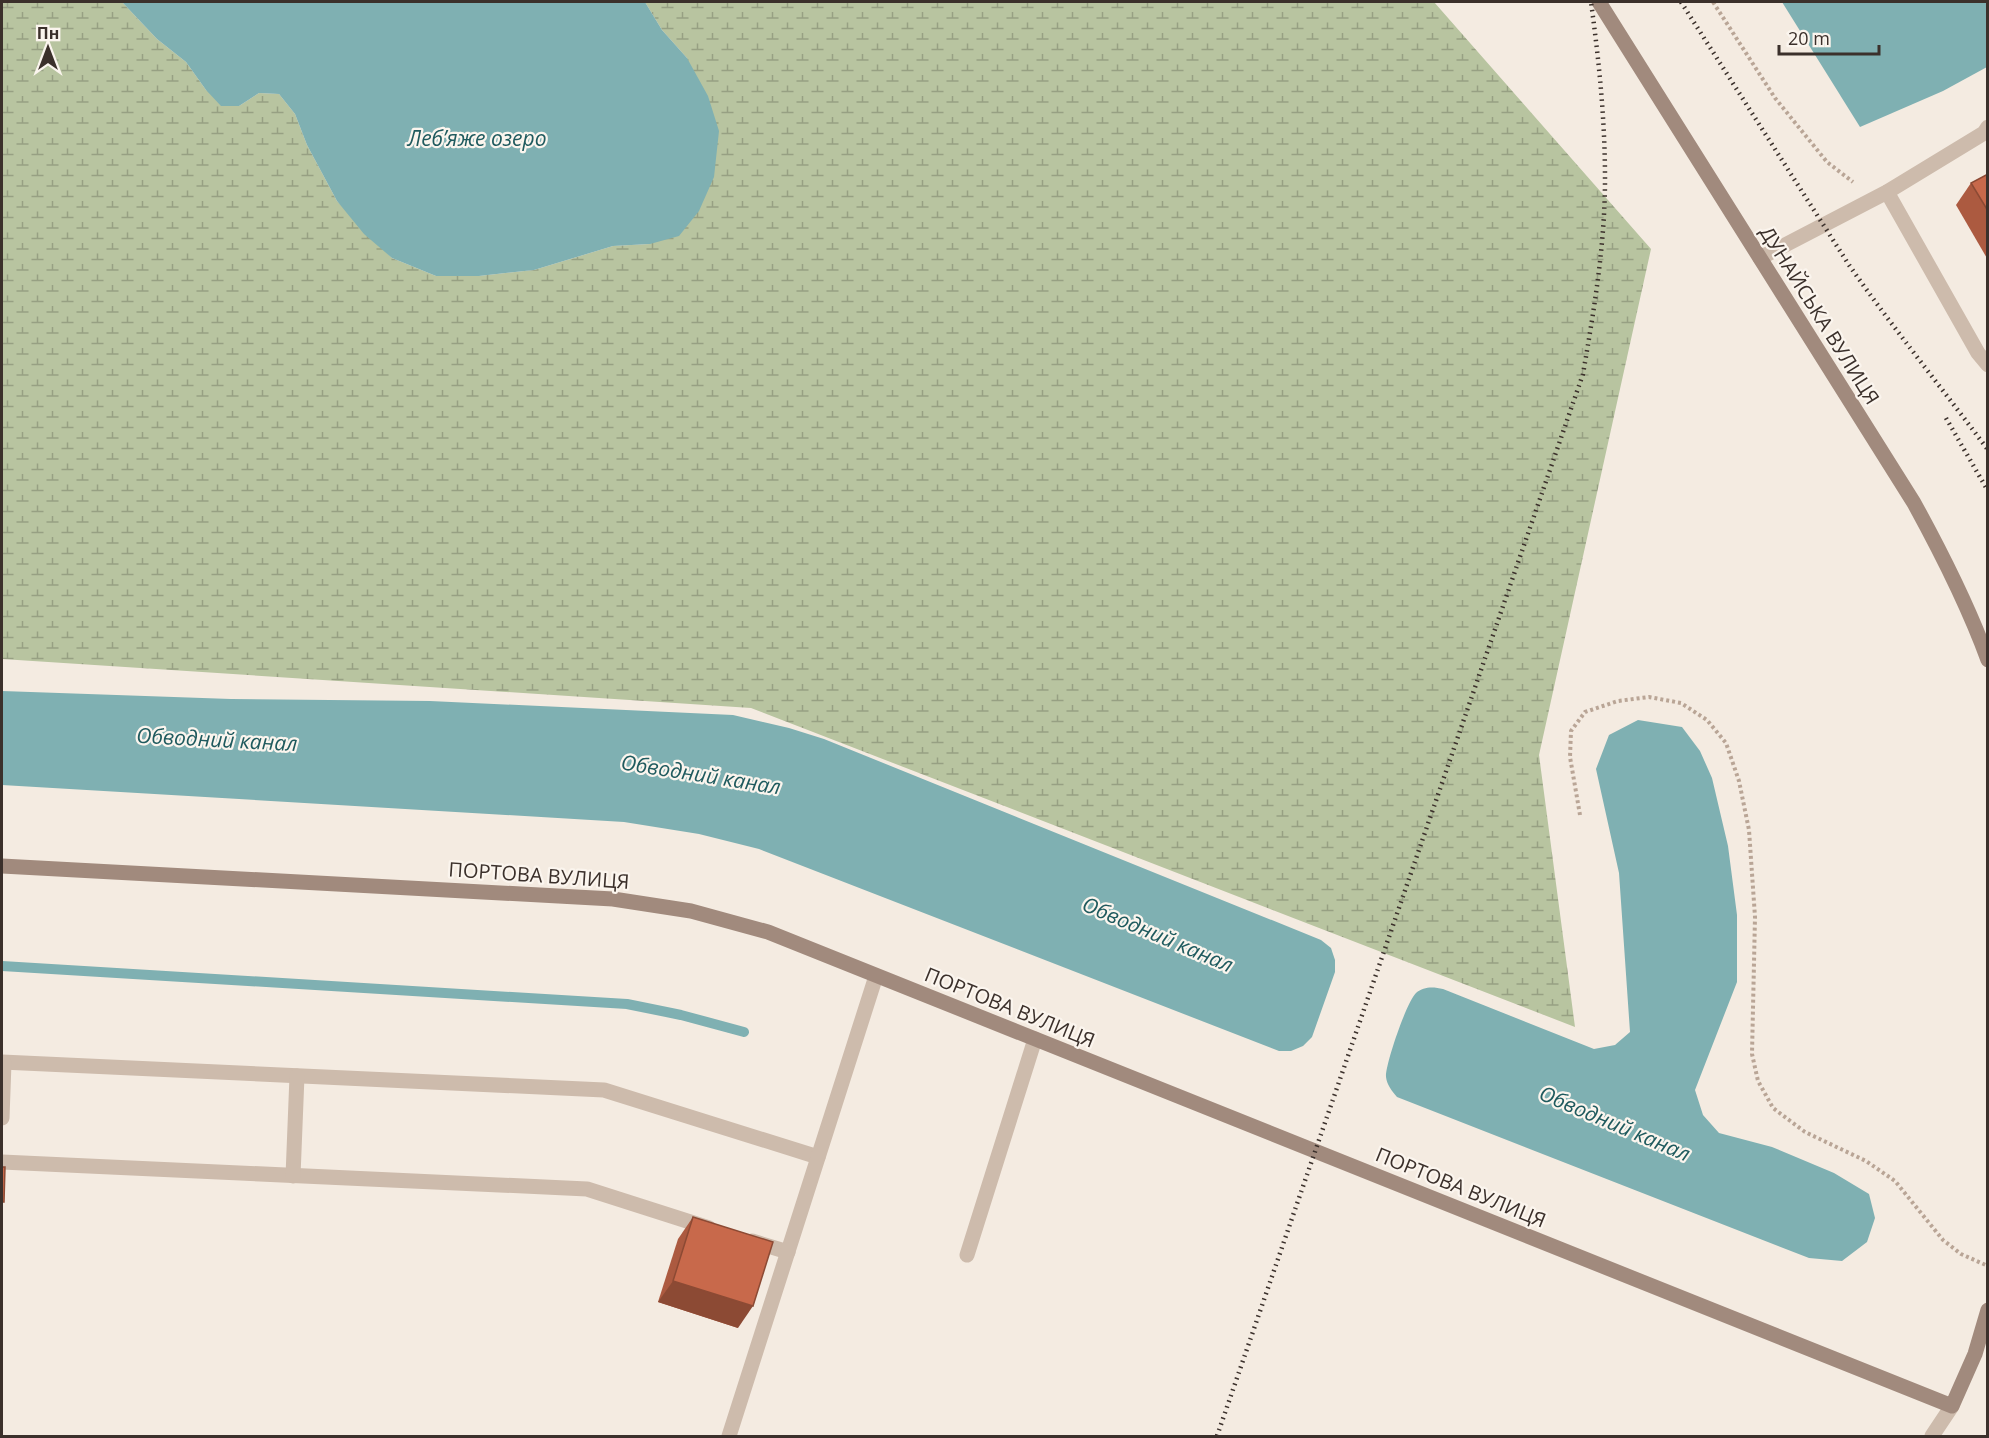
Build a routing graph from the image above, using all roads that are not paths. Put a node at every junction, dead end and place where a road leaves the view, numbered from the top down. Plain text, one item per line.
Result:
1 (1599, 2) edge
2 (1986, 133) edge
3 (1887, 192) junction
4 (1760, 258) junction
5 (1988, 365) edge
6 (1988, 660) edge
7 (2, 866) edge
8 (876, 976) junction
9 (1035, 1039) junction
10 (3, 1063) edge
11 (297, 1076) junction
12 (2, 1118) edge
13 (818, 1157) junction
14 (2, 1162) edge
15 (293, 1176) junction
16 (721, 1231) edge
17 (743, 1238) edge
18 (788, 1252) junction
19 (967, 1255) dead end
20 (1988, 1310) edge
21 (1952, 1406) junction
22 (729, 1437) edge
23 (1932, 1437) edge

1 - 4 street, ДУНАЙСЬКА ВУЛИЦЯ
2 - 3 street
3 - 4 street
3 - 5 street
4 - 6 street, ДУНАЙСЬКА ВУЛИЦЯ
7 - 8 street, ПОРТОВА ВУЛИЦЯ
8 - 9 street, ПОРТОВА ВУЛИЦЯ
8 - 13 street
9 - 19 street
9 - 21 street, ПОРТОВА ВУЛИЦЯ
10 - 11 street
10 - 12 street
11 - 13 street
11 - 15 street
13 - 18 street
14 - 15 street
15 - 16 street
17 - 18 street
18 - 22 street
20 - 21 street
21 - 23 street

